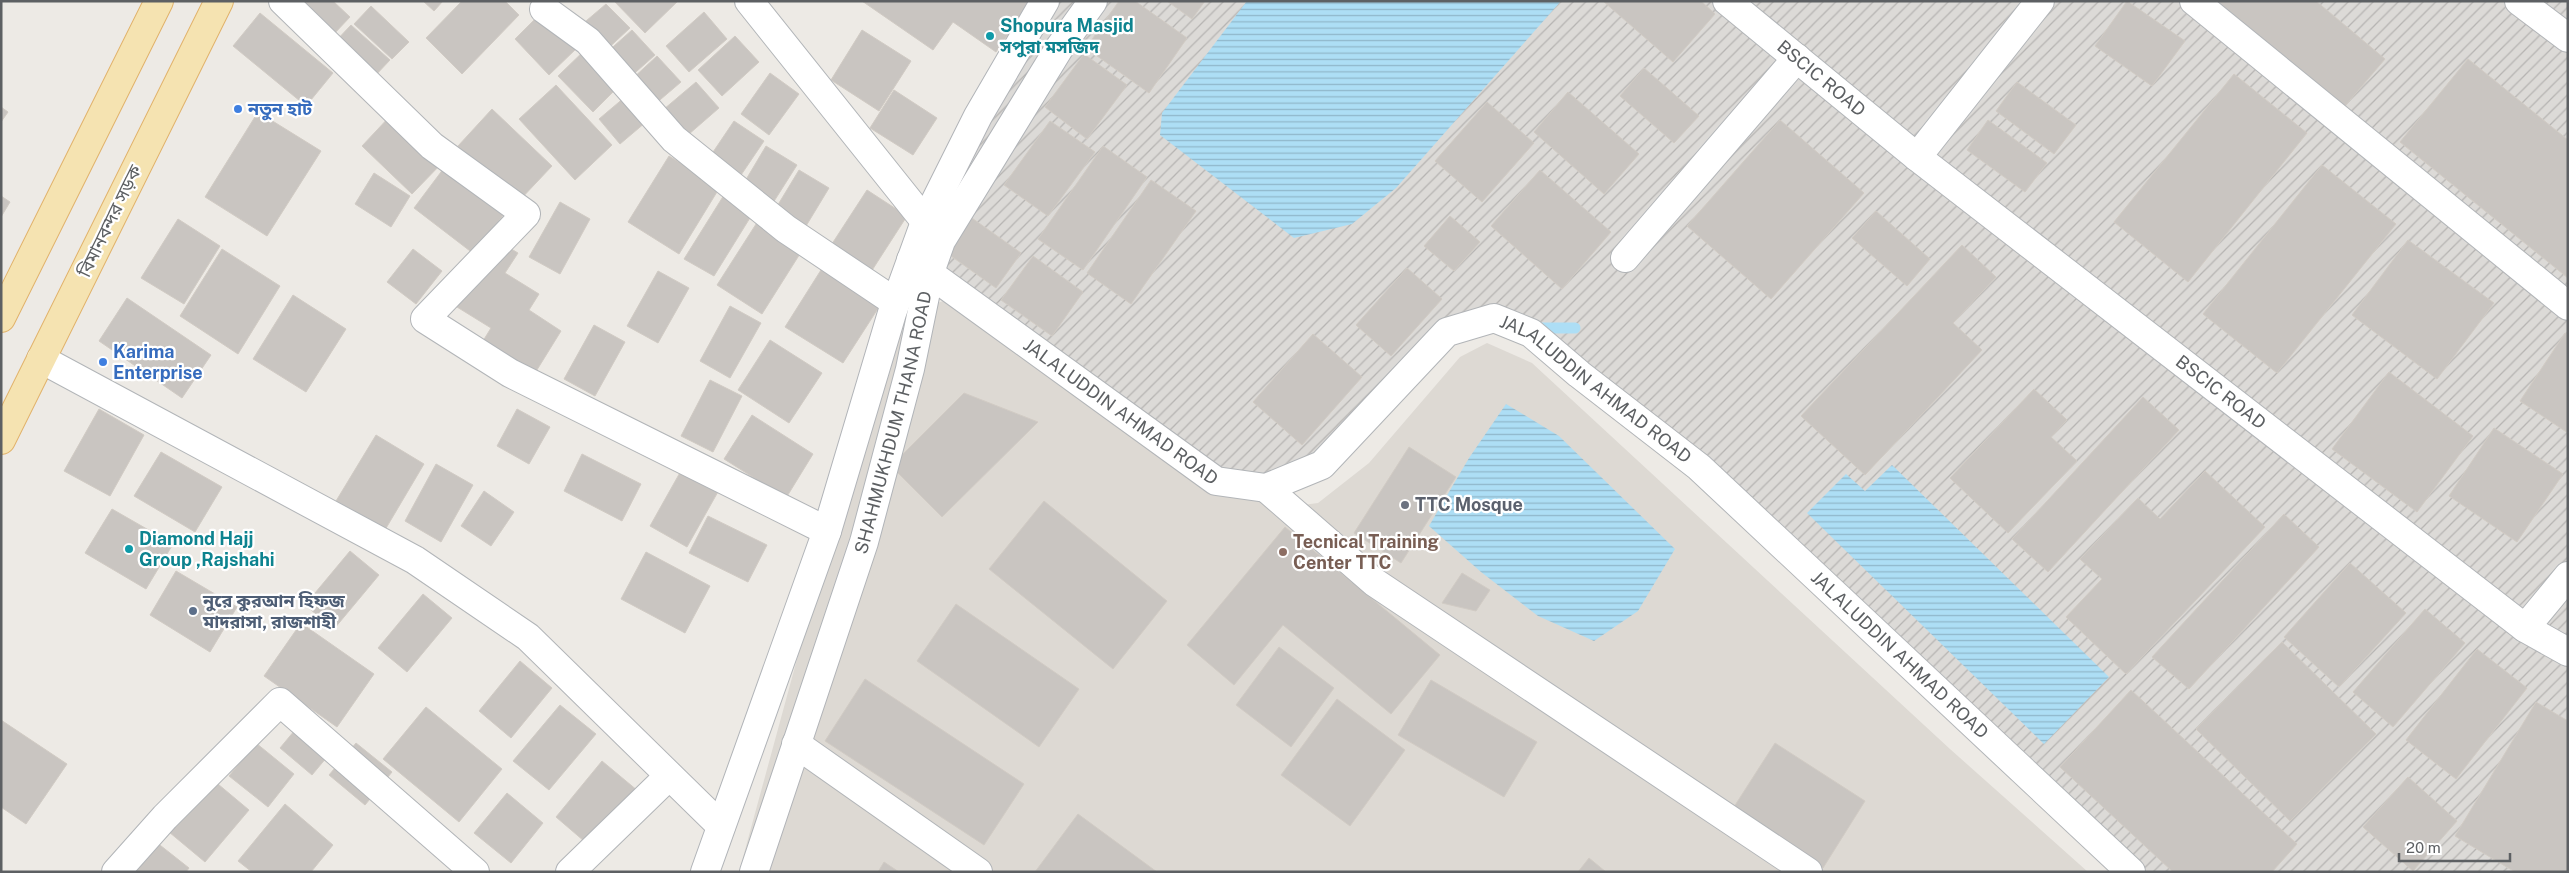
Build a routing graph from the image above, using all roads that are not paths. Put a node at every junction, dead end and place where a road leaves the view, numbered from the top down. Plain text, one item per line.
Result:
1 (159, 1) edge
2 (219, 1) edge
3 (284, 1) edge
4 (749, 1) edge
5 (1044, 1) edge
6 (1093, 1) edge
7 (1727, 1) edge
8 (2040, 1) edge
9 (2194, 1) edge
10 (2519, 1) edge
11 (544, 8) dead end
12 (2568, 38) edge
13 (1797, 58) junction
14 (1917, 157) junction
15 (933, 231) junction
16 (1625, 258) dead end
17 (921, 266) junction
18 (895, 302) junction
19 (2568, 306) edge
20 (1, 318) edge
21 (41, 359) junction
22 (1, 440) edge
23 (1266, 488) junction
24 (827, 531) junction
25 (2568, 576) edge
26 (2524, 628) junction
27 (2568, 652) edge
28 (796, 744) junction
29 (669, 776) junction
30 (721, 826) junction
31 (116, 872) edge
32 (474, 872) edge
33 (570, 872) edge
34 (705, 872) edge
35 (754, 872) edge
36 (978, 872) edge
37 (1808, 872) edge
38 (2131, 872) edge

1 - 20 main road
2 - 21 main road, বিমানবন্দর সড়ক
3 - 24 street
4 - 15 street
5 - 15 street, SHAHMUKHDUM THANA ROAD
6 - 15 street, SHAHMUKHDUM THANA ROAD
7 - 13 street, BSCIC ROAD
8 - 14 street
9 - 19 street
10 - 12 street
11 - 18 street
13 - 14 street, BSCIC ROAD
13 - 16 street
14 - 26 street, BSCIC ROAD
15 - 17 street, SHAHMUKHDUM THANA ROAD
17 - 18 street, SHAHMUKHDUM THANA ROAD
17 - 23 street, JALALUDDIN AHMAD ROAD
17 - 28 street, SHAHMUKHDUM THANA ROAD
18 - 24 street, SHAHMUKHDUM THANA ROAD
21 - 22 main road, বিমানবন্দর সড়ক
21 - 29 street
23 - 37 street
23 - 38 street, JALALUDDIN AHMAD ROAD
24 - 30 street, SHAHMUKHDUM THANA ROAD
25 - 26 street
26 - 27 street, BSCIC ROAD
28 - 35 street, SHAHMUKHDUM THANA ROAD
28 - 36 street
29 - 30 street
29 - 33 street
30 - 34 street, SHAHMUKHDUM THANA ROAD
31 - 32 street

